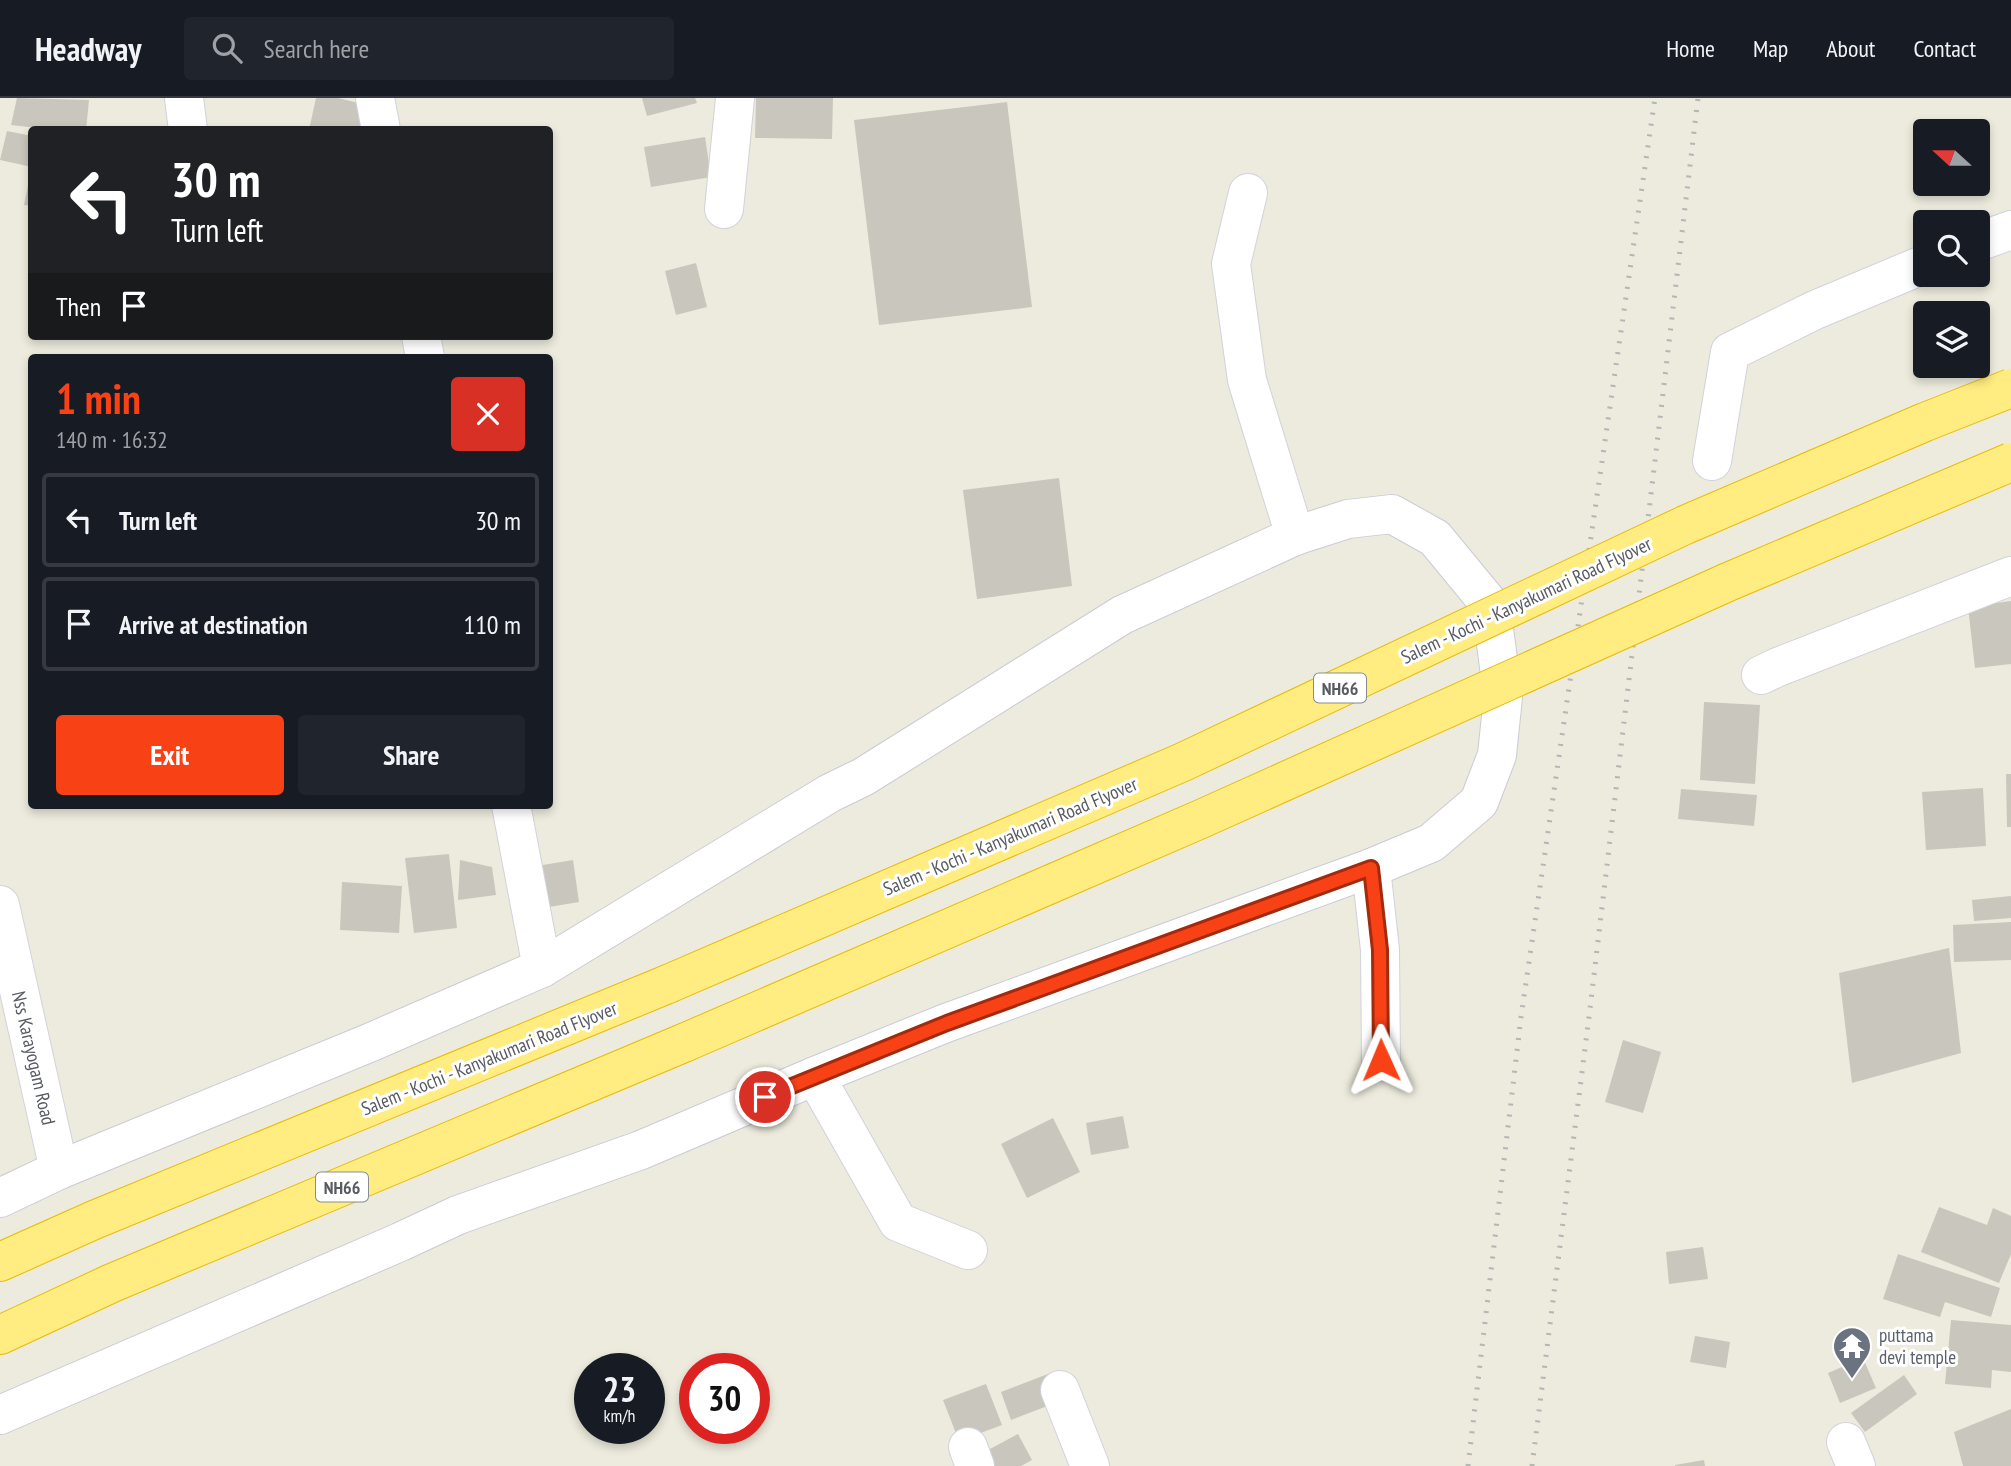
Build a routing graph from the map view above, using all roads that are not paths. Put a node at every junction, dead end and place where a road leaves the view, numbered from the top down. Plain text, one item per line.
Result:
1 (184, 98) edge
2 (375, 98) edge
3 (735, 98) edge
4 (188, 126) edge
5 (380, 126) edge
6 (1248, 193) dead end
7 (724, 209) dead end
8 (2011, 230) edge
9 (1990, 238) edge
10 (1913, 269) edge
11 (2011, 388) edge
12 (1712, 461) dead end
13 (2011, 461) edge
14 (1295, 536) junction
15 (2011, 576) edge
16 (1761, 675) dead end
17 (512, 809) edge
18 (1371, 868) junction
19 (0, 905) edge
20 (542, 968) junction
21 (1381, 1060) dead end
22 (815, 1076) junction
23 (59, 1170) junction
24 (0, 1198) edge
25 (968, 1250) dead end
26 (0, 1262) edge
27 (0, 1335) edge
28 (1060, 1390) dead end
29 (0, 1415) edge
30 (1090, 1466) edge

1 - 4 street
2 - 5 street
3 - 7 street
6 - 14 street
8 - 9 street
10 - 12 street
11 - 26 highway, Salem - Kochi - Kanyakumari Road Flyover / NH66, bridge
13 - 27 highway, NH66, bridge
14 - 18 street
14 - 20 street
15 - 16 street
17 - 20 street
18 - 21 street
18 - 22 street
19 - 23 street, Nss Karayogam Road
20 - 23 street
22 - 25 street
22 - 29 street
23 - 24 street
28 - 30 street

